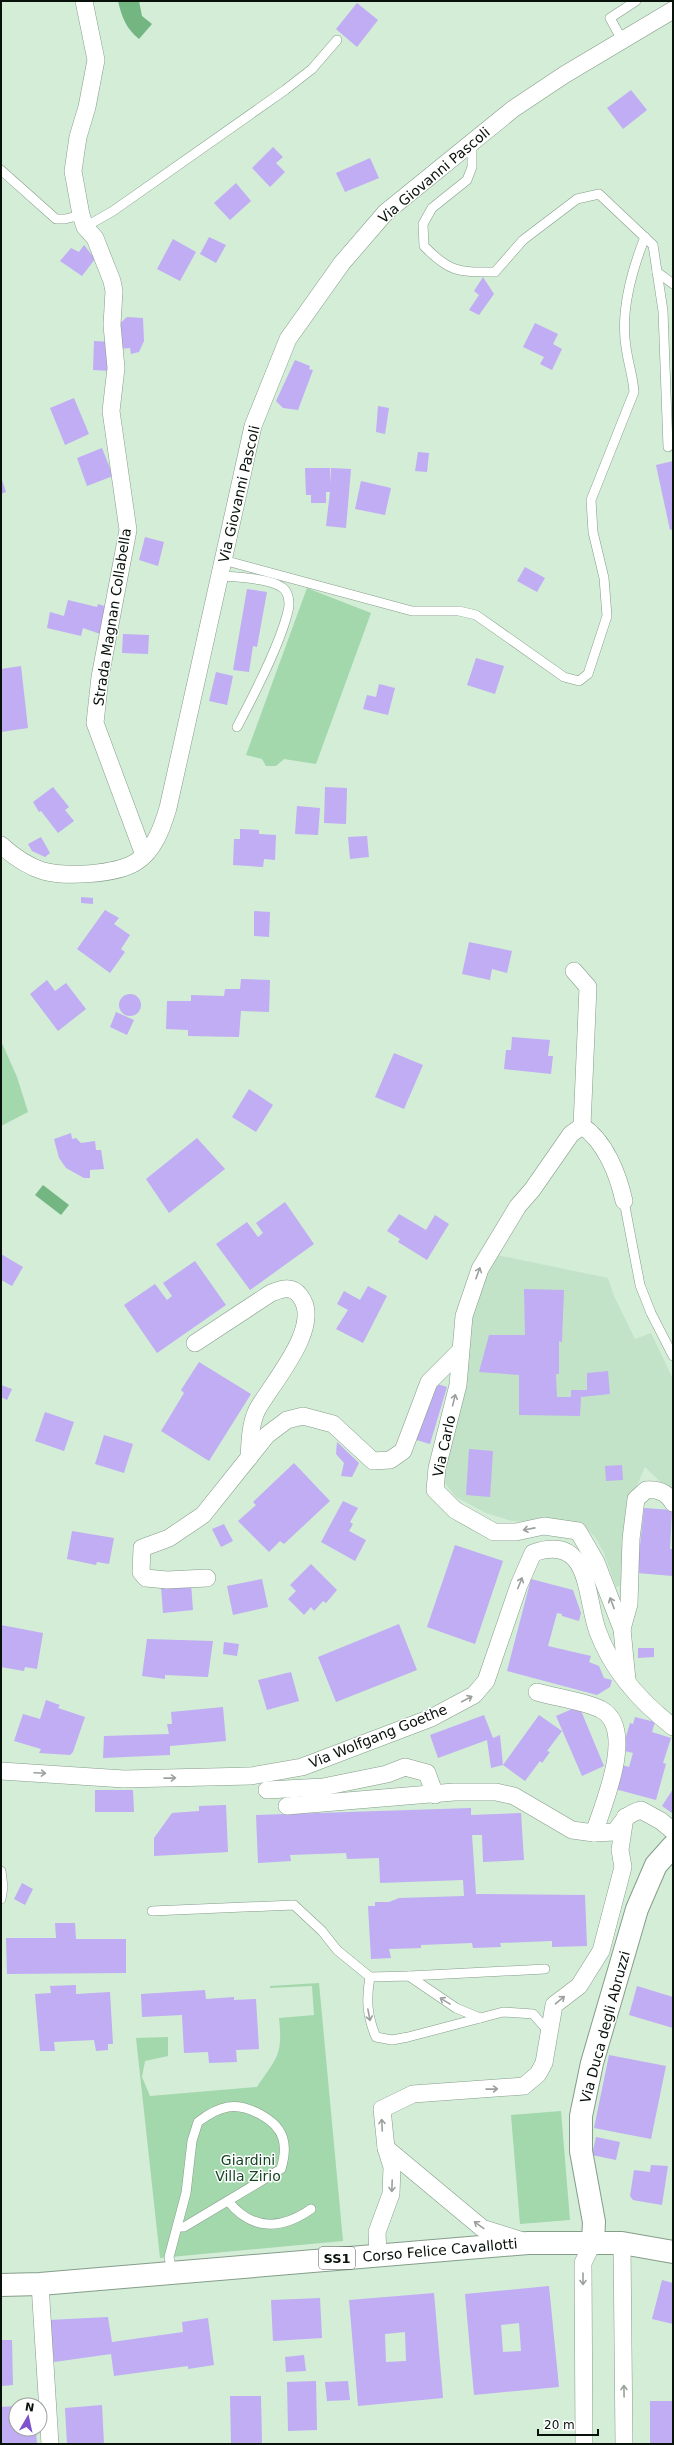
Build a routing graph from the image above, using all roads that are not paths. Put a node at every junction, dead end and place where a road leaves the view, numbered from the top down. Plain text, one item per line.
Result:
1 (84, 1) edge
2 (636, 1) edge
3 (673, 10) edge
4 (337, 40) dead end
5 (622, 40) junction
6 (472, 144) junction
7 (1, 170) edge
8 (83, 221) junction
9 (646, 236) junction
10 (657, 272) junction
11 (673, 284) edge
12 (668, 447) dead end
13 (222, 568) junction
14 (237, 727) dead end
15 (1, 845) edge
16 (144, 855) junction
17 (574, 971) dead end
18 (582, 1126) junction
19 (624, 1201) joint
20 (195, 1343) dead end
21 (459, 1352) junction
22 (673, 1356) edge
23 (249, 1458) junction
24 (673, 1503) edge
25 (207, 1578) dead end
26 (622, 1629) junction
27 (627, 1682) junction
28 (537, 1692) dead end
29 (673, 1726) edge
30 (1, 1771) edge
31 (267, 1790) dead end
32 (435, 1795) junction
33 (287, 1806) dead end
34 (625, 1817) junction
35 (673, 1831) edge
36 (594, 1833) junction
37 (673, 1846) edge
38 (1, 1871) edge
39 (1, 1899) edge
40 (152, 1911) dead end
41 (545, 1969) dead end
42 (409, 1976) junction
43 (370, 1977) junction
44 (480, 2018) junction
45 (550, 2033) junction
46 (386, 2148) junction
47 (228, 2201) junction
48 (311, 2209) dead end
49 (177, 2227) junction
50 (593, 2242) junction
51 (528, 2243) junction
52 (622, 2243) junction
53 (673, 2252) edge
54 (378, 2255) junction
55 (172, 2272) junction
56 (40, 2284) junction
57 (1, 2285) edge
58 (50, 2444) edge
59 (584, 2444) edge
60 (624, 2444) edge

1 - 8 street, Strada Magnan Collabella
2 - 5 lane
3 - 5 street, Via Giovanni Pascoli
4 - 8 lane
5 - 6 street, Via Giovanni Pascoli
6 - 9 lane
6 - 13 street, Via Giovanni Pascoli
7 - 8 lane
8 - 16 street, Strada Magnan Collabella
9 - 10 lane
9 - 13 lane
10 - 11 lane
10 - 12 lane
13 - 14 lane
13 - 16 street, Via Giovanni Pascoli
15 - 16 street, Via Giovanni Pascoli
17 - 18 street
18 - 19 street
21 -> 18 street, Via Carlo
19 - 22 lane
20 - 23 street
21 - 23 street
26 -> 21 street, Via Carlo
23 - 25 street
24 - 26 street, Via Carlo
26 - 27 street, Via Carlo
27 - 29 street, Via Wolfgang Goethe
30 -> 27 street, Via Wolfgang Goethe
28 - 36 street
31 - 32 street
32 - 33 street
32 - 36 street
34 - 35 street
34 - 36 street
45 -> 34 street
37 - 50 main road, Via Duca degli Abruzzi
38 - 39 lane
40 - 43 lane
41 - 42 lane
42 - 43 lane
44 -> 42 lane
43 -> 44 lane
44 - 45 lane
46 -> 45 street
51 -> 46 street
46 -> 54 street
47 - 48 lane
47 - 49 lane
47 - 49 lane
49 - 55 lane
50 - 51 main road, Corso Felice Cavallotti / SS1
50 - 52 main road, Corso Felice Cavallotti / SS1
50 -> 59 street
51 - 54 main road, Corso Felice Cavallotti / SS1
52 - 53 main road, Corso Felice Cavallotti / SS1
60 -> 52 street
54 - 55 main road, Corso Felice Cavallotti / SS1
55 - 56 main road, Corso Felice Cavallotti / SS1
56 - 57 main road, Corso Felice Cavallotti / SS1
56 - 58 street

